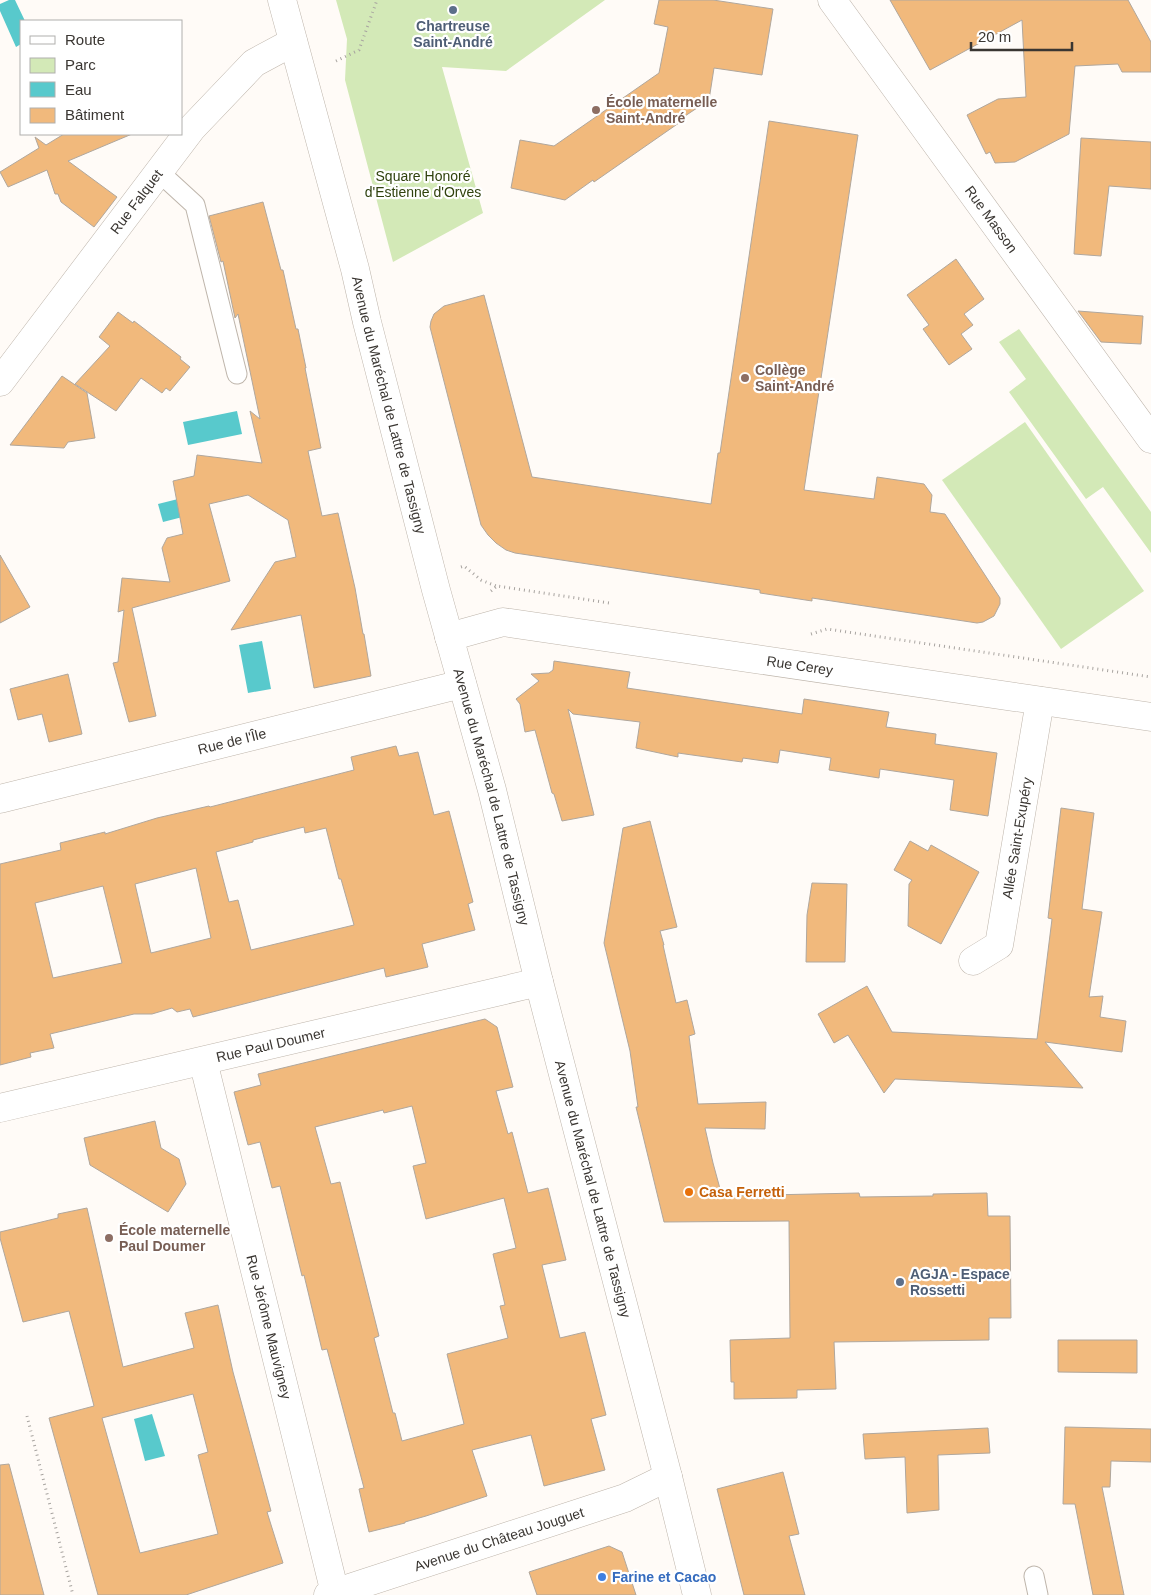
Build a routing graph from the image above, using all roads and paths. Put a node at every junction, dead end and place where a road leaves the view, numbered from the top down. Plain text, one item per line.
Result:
1 (282, 0) edge
2 (377, 0) edge
3 (832, 0) edge
4 (293, 42) junction
5 (336, 61) dead end
6 (159, 172) junction
7 (237, 374) dead end
8 (0, 382) edge
9 (1151, 439) edge
10 (490, 592) dead end
11 (615, 604) dead end
12 (803, 632) dead end
13 (450, 637) junction
14 (1151, 677) edge
15 (462, 684) junction
16 (1040, 701) junction
17 (1151, 717) edge
18 (0, 798) edge
19 (973, 961) dead end
20 (540, 982) junction
21 (203, 1061) junction
22 (0, 1108) edge
23 (27, 1416) dead end
24 (668, 1477) junction
25 (1034, 1576) dead end
26 (332, 1594) edge
27 (73, 1595) edge
28 (697, 1595) edge
29 (1038, 1595) edge

1 - 4 street, Avenue du Maréchal de Lattre de Tassigny
2 - 5 path
3 - 9 street, Rue Masson
4 - 6 street, Rue Falquet
4 - 13 street, Avenue du Maréchal de Lattre de Tassigny
6 - 7 lane
6 - 8 street, Rue Falquet
10 - 11 path
12 - 14 path
13 - 15 street, Avenue du Maréchal de Lattre de Tassigny
13 - 16 street, Rue Cerey
15 - 18 street, Rue de l'Île
15 - 20 street, Avenue du Maréchal de Lattre de Tassigny
16 - 17 street, Rue Cerey
16 - 19 street, Allée Saint-Exupéry
20 - 21 street, Rue Paul Doumer
20 - 24 street, Avenue du Maréchal de Lattre de Tassigny
21 - 22 street, Rue Paul Doumer
21 - 26 street, Rue Jérôme Mauvigney
23 - 27 path
24 - 26 street, Avenue du Château Jouguet
24 - 28 street, Avenue du Maréchal de Lattre de Tassigny
25 - 29 lane

